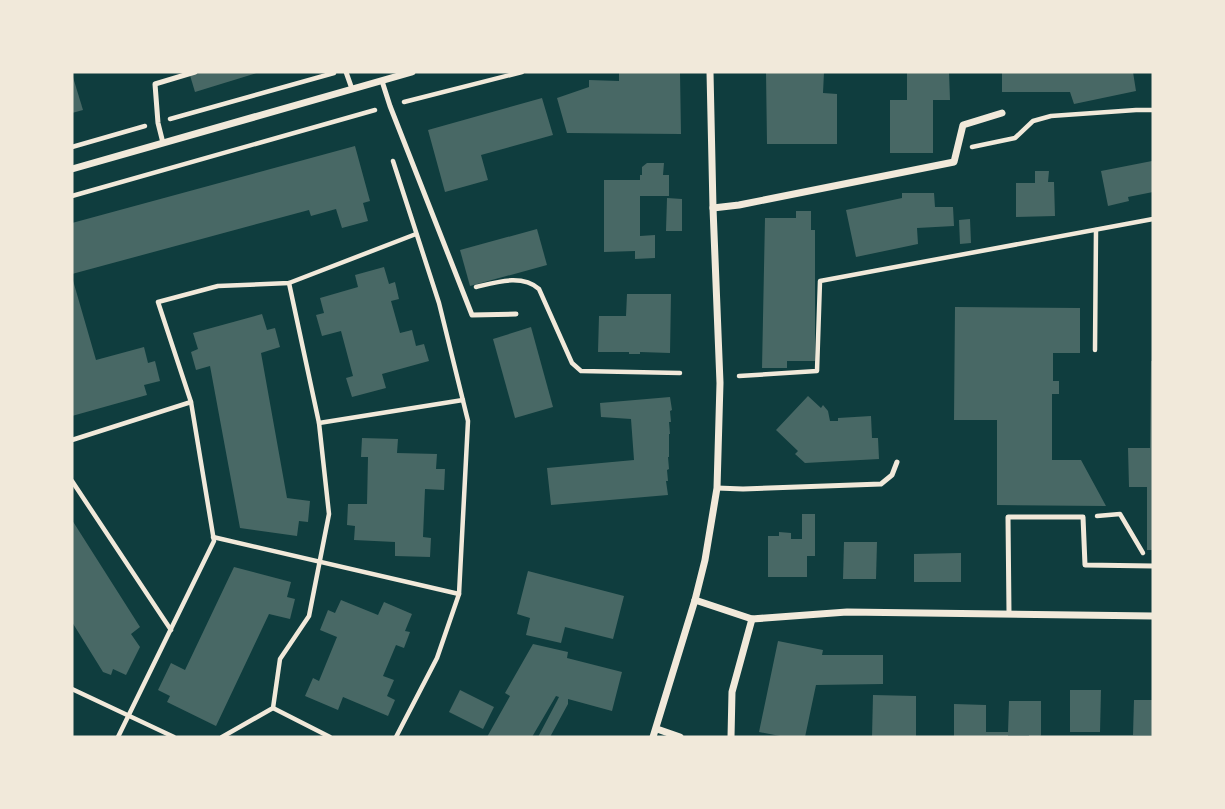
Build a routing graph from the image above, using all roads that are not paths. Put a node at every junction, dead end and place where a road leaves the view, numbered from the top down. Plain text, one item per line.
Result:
1 (195, 72) edge
2 (346, 72) edge
3 (412, 72) edge
4 (710, 72) edge
5 (382, 80) junction
6 (352, 89) junction
7 (1002, 113) dead end
8 (163, 143) junction
9 (72, 169) edge
10 (713, 208) junction
11 (516, 314) dead end
12 (897, 462) dead end
13 (717, 488) junction
14 (1153, 566) edge
15 (695, 600) junction
16 (1009, 613) junction
17 (1153, 616) edge
18 (752, 619) junction
19 (657, 729) junction
20 (653, 737) edge
21 (680, 737) edge
22 (731, 737) edge

1 - 8 lane
2 - 6 lane
3 - 5 street
4 - 10 street
5 - 6 street
5 - 11 lane
6 - 8 street
7 - 10 street
8 - 9 street
10 - 13 street
12 - 13 lane
13 - 15 street
14 - 16 lane
15 - 18 street
15 - 19 street
16 - 17 street
16 - 18 street
18 - 22 street
19 - 20 street
19 - 21 street

